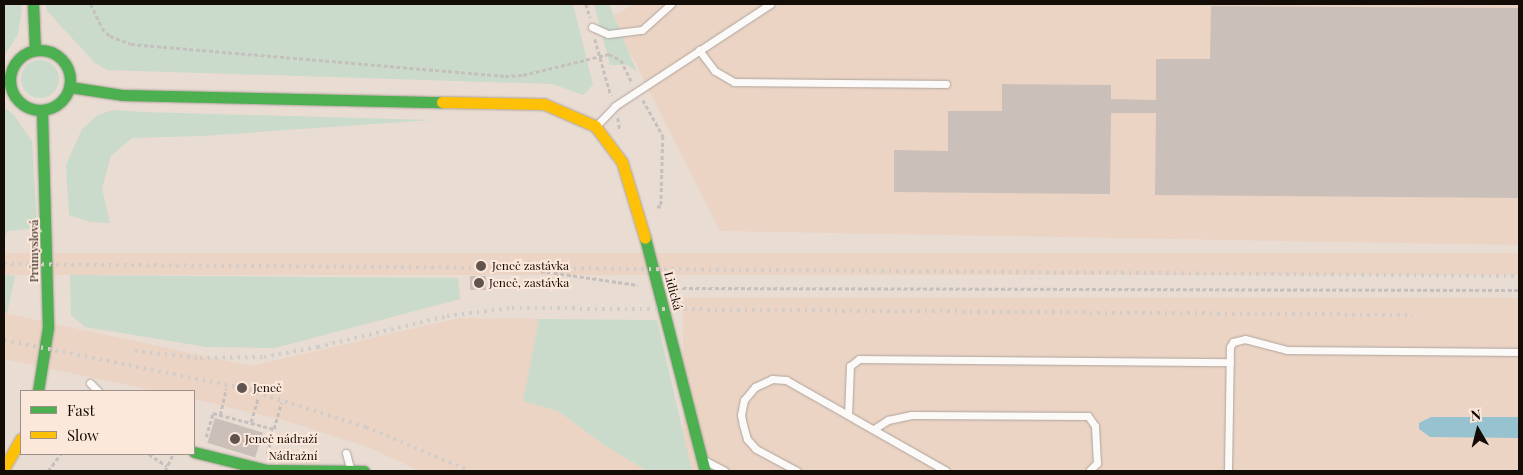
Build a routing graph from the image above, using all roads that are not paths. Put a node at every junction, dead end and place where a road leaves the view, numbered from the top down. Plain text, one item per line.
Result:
1 (33, 4) edge
2 (671, 4) edge
3 (770, 4) edge
4 (592, 27) dead end
5 (35, 50) junction
6 (698, 50) junction
7 (7, 80) edge
8 (946, 84) dead end
9 (70, 87) junction
10 (42, 110) junction
11 (595, 126) junction
12 (1519, 352) edge
13 (1230, 362) junction
14 (90, 383) dead end
15 (38, 390) edge
16 (97, 390) edge
17 (848, 415) junction
18 (874, 429) junction
19 (20, 440) edge
20 (346, 452) dead end
21 (198, 453) edge
22 (702, 458) junction
23 (4, 468) edge
24 (350, 469) junction
25 (364, 471) edge
26 (705, 471) edge
27 (725, 471) edge
28 (797, 471) edge
29 (946, 471) edge
30 (1089, 471) edge
31 (1228, 471) edge

1 - 5 street
2 - 4 lane
3 - 6 lane
5 - 7 street
5 - 9 street
6 - 8 lane
6 - 11 lane
7 - 10 street
9 - 10 street
9 - 11 street
10 - 15 street, Průmyslová
11 - 22 street, Lidická
12 - 13 lane
13 - 17 lane
13 - 31 lane
14 - 16 lane
17 - 18 lane
17 - 28 lane
18 - 29 lane
18 - 30 lane
19 - 23 street
20 - 24 lane
21 - 24 street, Nádražní
22 - 26 street, Lidická
22 - 27 lane
24 - 25 street, Nádražní

